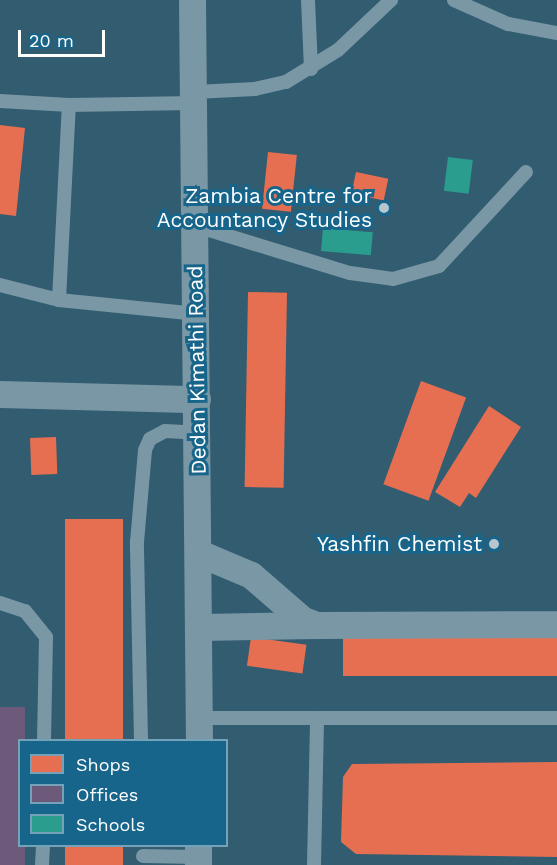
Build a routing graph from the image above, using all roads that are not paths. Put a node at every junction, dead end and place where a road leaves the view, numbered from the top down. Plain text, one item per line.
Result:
1 (192, 0) edge
2 (308, 0) edge
3 (391, 0) edge
4 (454, 0) edge
5 (557, 33) edge
6 (311, 69) junction
7 (195, 97) junction
8 (0, 101) edge
9 (69, 105) junction
10 (526, 172) dead end
11 (196, 226) junction
12 (0, 285) edge
13 (60, 300) junction
14 (197, 314) junction
15 (0, 394) edge
16 (197, 399) junction
17 (198, 433) junction
18 (199, 553) junction
19 (0, 603) edge
20 (557, 624) edge
21 (317, 625) junction
22 (199, 627) junction
23 (317, 718) junction
24 (557, 718) edge
25 (199, 729) edge
26 (44, 739) edge
27 (141, 739) edge
28 (43, 847) edge
29 (143, 855) edge
30 (198, 856) edge
31 (42, 865) edge
32 (314, 865) edge

1 - 7 street, Dedan Kimathi Road
2 - 6 lane
3 - 6 lane
4 - 5 lane
6 - 7 lane
7 - 9 lane
7 - 11 street, Dedan Kimathi Road
8 - 9 lane
9 - 13 lane
10 - 11 lane
11 - 14 street, Dedan Kimathi Road
12 - 13 lane
13 - 14 lane
14 - 16 street, Dedan Kimathi Road
15 - 16 street
16 - 17 street, Dedan Kimathi Road
17 - 18 street, Dedan Kimathi Road
17 - 27 lane
18 - 21 street
18 - 22 street, Dedan Kimathi Road
19 - 26 lane
20 - 21 street
21 - 22 street
22 - 25 street, Dedan Kimathi Road
23 - 24 lane
23 - 25 lane
23 - 32 lane
28 - 31 lane
29 - 30 lane

